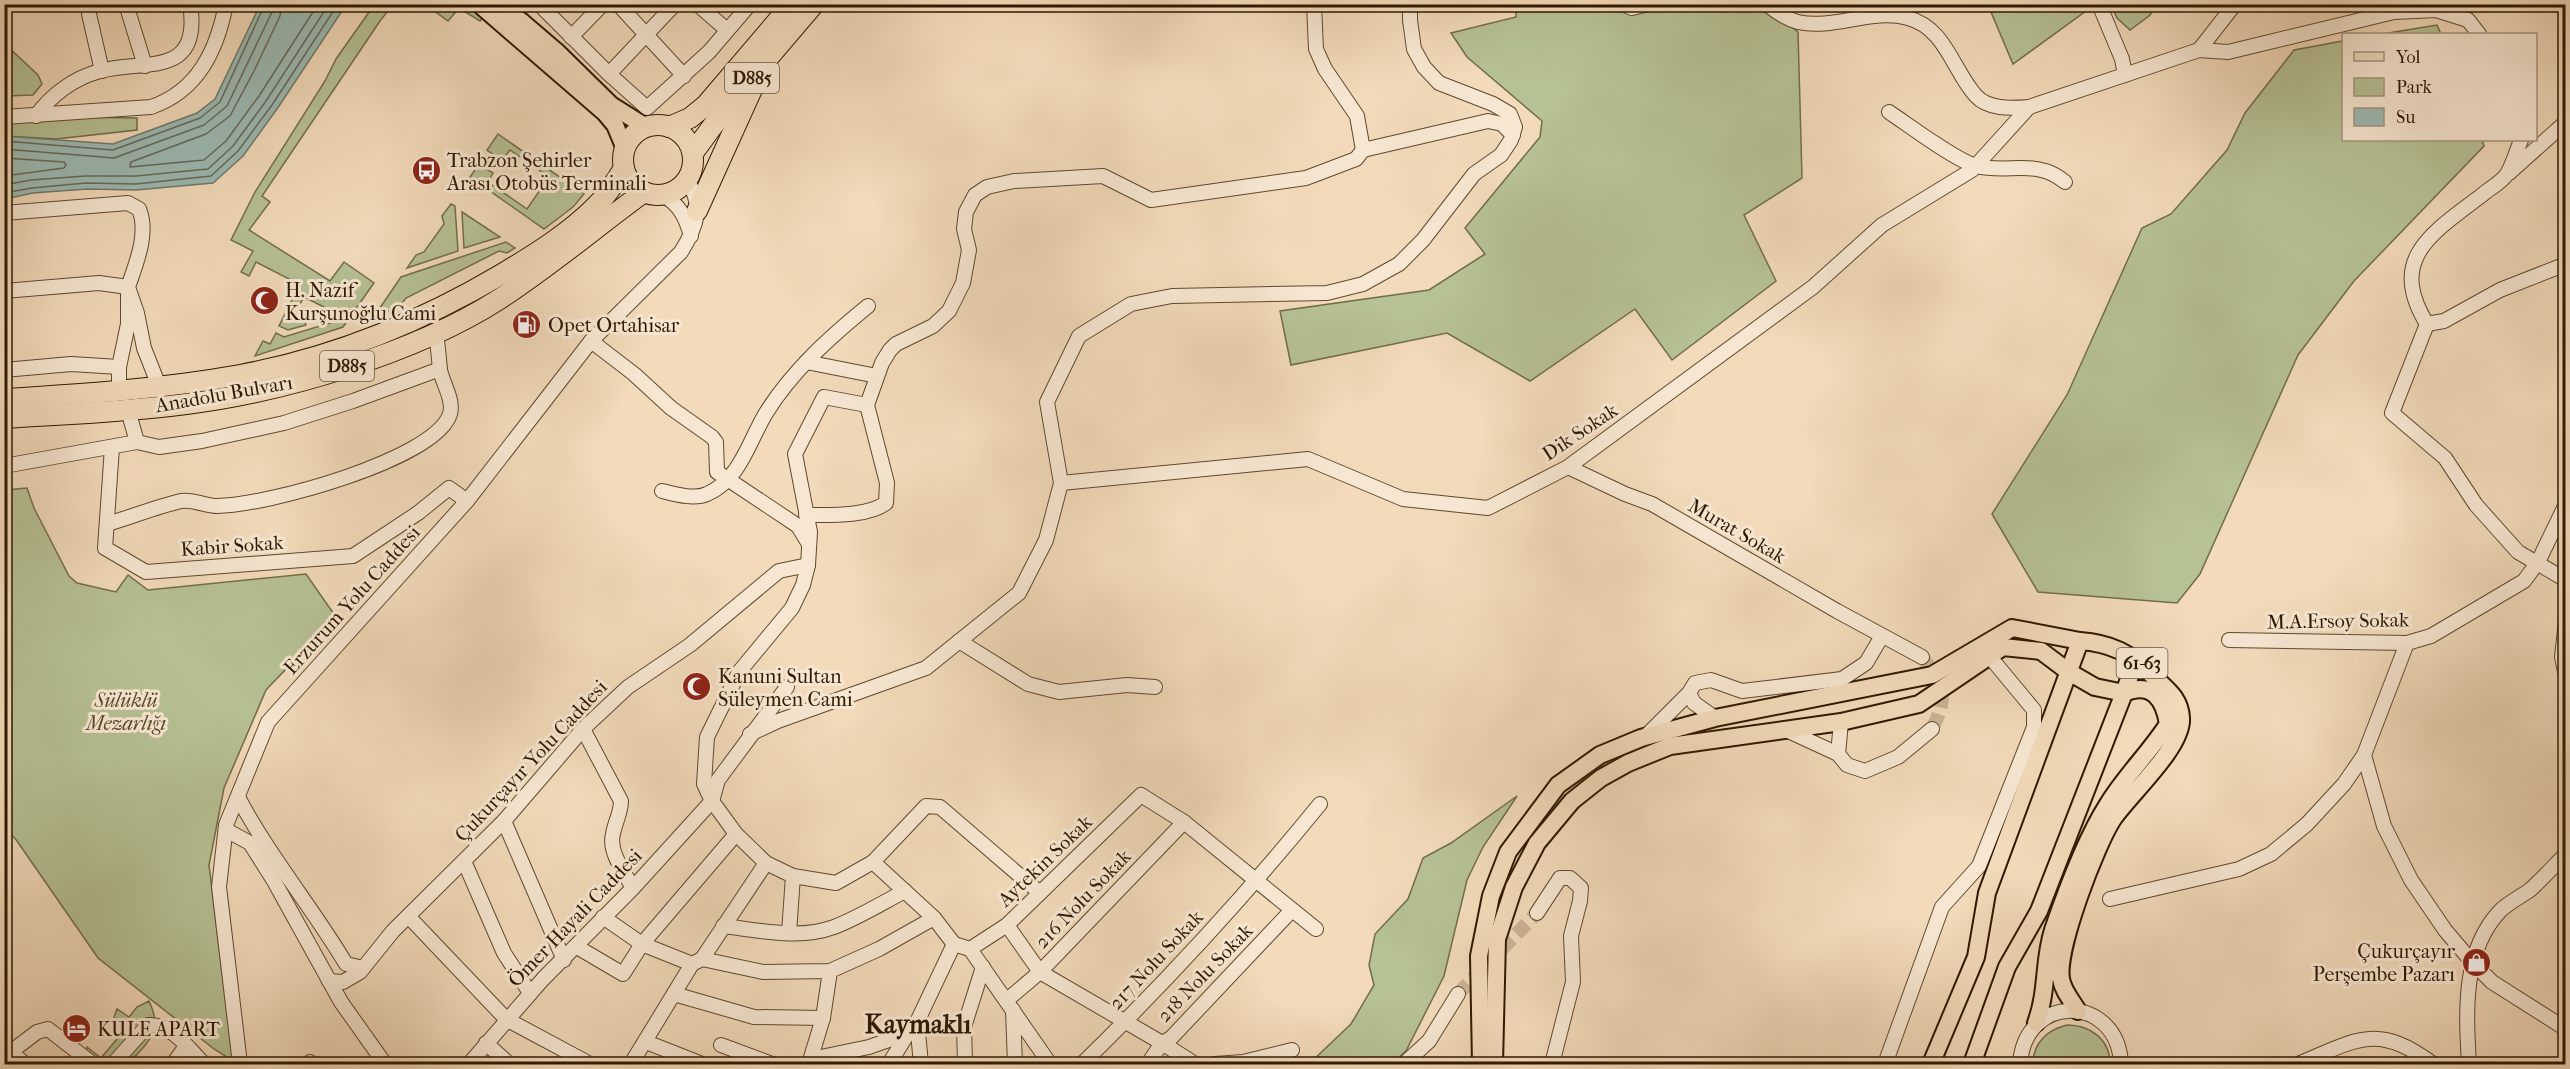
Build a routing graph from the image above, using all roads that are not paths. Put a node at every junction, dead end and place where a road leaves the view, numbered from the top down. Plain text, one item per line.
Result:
1 (126, 4) edge
2 (190, 4) edge
3 (226, 4) edge
4 (479, 4) edge
5 (496, 4) edge
6 (539, 4) edge
7 (603, 4) edge
8 (618, 4) edge
9 (675, 4) edge
10 (698, 4) edge
11 (750, 4) edge
12 (792, 4) edge
13 (814, 4) edge
14 (1314, 4) edge
15 (1410, 4) edge
16 (1623, 4) edge
17 (1648, 4) edge
18 (1766, 4) edge
19 (2099, 4) edge
20 (2235, 4) edge
21 (2457, 4) edge
22 (89, 14) dead end
23 (2468, 20) junction
24 (728, 30) junction
25 (647, 33) junction
26 (2478, 33) edge
27 (571, 37) junction
28 (2199, 50) junction
29 (145, 66) junction
30 (761, 69) junction
31 (102, 71) junction
32 (609, 74) junction
33 (2126, 75) junction
34 (684, 76) junction
35 (2029, 107) junction
36 (1889, 112) dead end
37 (36, 116) junction
38 (4, 117) edge
39 (647, 118) junction
40 (2565, 122) edge
41 (669, 127) junction
42 (1513, 135) junction
43 (2521, 141) edge
44 (1363, 150) junction
45 (693, 153) junction
46 (624, 159) junction
47 (1976, 166) junction
48 (2506, 176) junction
49 (687, 181) junction
50 (2065, 182) dead end
51 (654, 194) junction
52 (697, 211) junction
53 (4, 213) edge
54 (691, 236) junction
55 (2565, 264) edge
56 (128, 287) junction
57 (4, 291) edge
58 (868, 306) dead end
59 (2427, 324) junction
60 (436, 334) junction
61 (591, 340) junction
62 (806, 362) junction
63 (119, 367) junction
64 (440, 369) junction
65 (4, 370) edge
66 (877, 376) junction
67 (150, 387) junction
68 (119, 391) junction
69 (4, 399) edge
70 (867, 405) junction
71 (136, 409) junction
72 (4, 418) edge
73 (136, 442) junction
74 (112, 447) junction
75 (4, 466) edge
76 (1568, 467) junction
77 (728, 479) junction
78 (1061, 483) junction
79 (662, 491) dead end
80 (467, 501) junction
81 (2565, 504) edge
82 (807, 515) junction
83 (107, 524) junction
84 (809, 544) junction
85 (2538, 562) junction
86 (808, 565) junction
87 (2565, 580) edge
88 (2565, 621) edge
89 (1882, 636) junction
90 (2229, 640) dead end
91 (959, 641) junction
92 (2080, 641) junction
93 (2407, 643) junction
94 (1922, 657) tunnel mouth
95 (1990, 657) junction
96 (2136, 659) junction
97 (2069, 672) junction
98 (2565, 676) edge
99 (787, 687) dead end
100 (1155, 687) dead end
101 (1689, 693) junction
102 (2124, 693) junction
103 (1715, 718) junction
104 (1842, 722) junction
105 (583, 729) junction
106 (1932, 729) tunnel mouth
107 (1786, 730) junction
108 (750, 734) junction
109 (1645, 736) junction
110 (1838, 754) junction
111 (2364, 755) junction
112 (238, 797) junction
113 (712, 801) junction
114 (1320, 804) dead end
115 (504, 821) junction
116 (1184, 822) junction
117 (226, 831) junction
118 (736, 834) junction
119 (2565, 854) edge
120 (465, 861) junction
121 (873, 862) junction
122 (766, 863) junction
123 (793, 876) junction
124 (291, 880) junction
125 (1257, 881) junction
126 (277, 886) junction
127 (633, 888) junction
128 (905, 891) junction
129 (1040, 893) junction
130 (2110, 898) dead end
131 (1292, 910) junction
132 (1537, 913) tunnel mouth
133 (409, 917) junction
134 (603, 917) junction
135 (934, 918) junction
136 (1007, 925) junction
137 (723, 926) junction
138 (1316, 929) dead end
139 (789, 933) junction
140 (642, 944) junction
141 (954, 944) junction
142 (577, 947) junction
143 (970, 949) junction
144 (564, 960) junction
145 (697, 962) junction
146 (2473, 963) junction
147 (983, 967) junction
148 (363, 968) junction
149 (830, 971) junction
150 (1040, 972) junction
151 (329, 981) junction
152 (530, 993) junction
153 (674, 994) junction
154 (1458, 994) tunnel mouth
155 (1010, 1005) junction
156 (2078, 1011) junction
157 (823, 1018) junction
158 (506, 1019) junction
159 (917, 1022) junction
160 (1125, 1022) junction
161 (2036, 1023) junction
162 (2565, 1029) edge
163 (906, 1034) junction
164 (646, 1042) junction
165 (486, 1043) junction
166 (1162, 1043) junction
167 (721, 1045) dead end
168 (186, 1046) junction
169 (7, 1050) edge
170 (1292, 1050) dead end
171 (2120, 1050) junction
172 (477, 1061) edge
173 (810, 1062) edge
174 (581, 1063) edge
175 (25, 1065) edge
176 (93, 1065) edge
177 (113, 1065) edge
178 (173, 1065) edge
179 (204, 1065) edge
180 (240, 1065) edge
181 (385, 1065) edge
182 (509, 1065) edge
183 (631, 1065) edge
184 (702, 1065) edge
185 (772, 1065) edge
186 (889, 1065) edge
187 (921, 1065) edge
188 (965, 1065) edge
189 (1015, 1065) edge
190 (1050, 1065) edge
191 (1082, 1065) edge
192 (1148, 1065) edge
193 (1194, 1065) edge
194 (1215, 1065) edge
195 (1404, 1065) edge
196 (1481, 1065) edge
197 (1494, 1065) edge
198 (1552, 1065) edge
199 (1885, 1065) edge
200 (1931, 1065) edge
201 (1972, 1065) edge
202 (2020, 1065) edge
203 (2121, 1065) edge
204 (2131, 1065) edge
205 (2298, 1065) edge
206 (2433, 1065) edge
207 (2469, 1065) edge

1 - 29 street
2 - 29 street
3 - 37 street
4 - 46 main road
5 - 39 main road
6 - 27 street
7 - 27 street
8 - 25 street
9 - 25 street
10 - 24 street
11 - 24 street
12 - 41 highway, D885
13 - 30 highway, D885
14 - 44 street
15 - 42 street
16 - 17 street
18 - 35 street
19 - 33 street
20 - 28 street
21 - 23 street
22 - 31 street
23 - 26 street
23 - 28 street
24 - 34 street
25 - 32 street
25 - 34 street
27 - 32 street
28 - 33 street
29 - 31 street
30 - 45 highway, D885
30 - 52 highway
31 - 37 street
32 - 39 street
33 - 35 street
34 - 39 street
35 - 47 street, Dik Sokak
36 - 47 street
37 - 38 street
39 - 41 highway
39 - 46 highway, Anadolu Bulvarı
40 - 48 street
41 - 45 highway
42 - 44 street
42 - 78 street
43 - 48 street
44 - 66 street
45 - 49 highway
46 - 51 highway
46 - 67 highway, Anadolu Bulvarı / D885
47 - 50 street
47 - 76 street, Dik Sokak
48 - 59 street
49 - 51 highway, Anadolu Bulvarı
49 - 52 street, Erzurum Yolu Caddesi
51 - 54 street
51 - 60 highway, Anadolu Bulvarı / D885
52 - 54 street, Erzurum Yolu Caddesi
53 - 56 street
54 - 61 street, Erzurum Yolu Caddesi
55 - 59 street
56 - 57 street
56 - 63 street
56 - 67 street
58 - 62 street
59 - 85 street
60 - 64 street
60 - 71 highway, Anadolu Bulvarı / D885
61 - 77 street
61 - 80 street, Erzurum Yolu Caddesi
62 - 66 street
62 - 77 street
63 - 65 street
63 - 68 street
64 - 73 street
64 - 83 street
66 - 70 street
67 - 68 highway, Anadolu Bulvarı / D885
67 - 71 street
68 - 69 highway, Anadolu Bulvarı / D885
70 - 82 street
70 - 82 street
71 - 72 highway, Anadolu Bulvarı / D885
71 - 73 street
73 - 74 street
74 - 75 street
74 - 83 street, Kabir Sokak
76 - 78 street, Dik Sokak
76 - 89 street, Murat Sokak
77 - 79 street
77 - 84 street
78 - 91 street
80 - 83 street, Kabir Sokak
80 - 112 street, Erzurum Yolu Caddesi
81 - 85 street, M.A.Ersoy Sokak
82 - 84 street
84 - 86 street
85 - 87 street
85 - 93 street, M.A.Ersoy Sokak
86 - 105 street, Çukurçayır Yolu Caddesi
86 - 113 street
88 - 98 street
89 - 94 street, Murat Sokak
89 - 101 street
90 - 93 street, M.A.Ersoy Sokak
91 - 100 street
91 - 108 street
92 - 96 main road, 61-63
92 - 97 main road
92 - 103 main road
93 - 111 street
95 - 97 main road
95 - 104 main road
95 - 199 street
96 - 102 main road, 61-63
96 - 156 main road, 61-63
97 - 102 main road, 61-63
97 - 200 main road
99 - 108 street
101 - 103 street
101 - 109 street
102 - 161 main road, 61-63
102 - 201 main road, 61-63
103 - 109 main road
104 - 107 main road
104 - 110 street
105 - 115 street, Çukurçayır Yolu Caddesi
105 - 127 street
106 - 110 street
107 - 110 street
107 - 197 main road
108 - 113 street
109 - 196 main road
111 - 130 street
111 - 146 street
112 - 117 street, Erzurum Yolu Caddesi
112 - 124 street
113 - 118 street
113 - 127 street, Ömer Hayali Caddesi
114 - 125 street, 217 Nolu Sokak
115 - 120 street, Çukurçayır Yolu Caddesi
115 - 144 street
116 - 125 street
116 - 129 street, Aytekin Sokak
116 - 150 street, 216 Nolu Sokak
117 - 126 street
117 - 180 street, Erzurum Yolu Caddesi
118 - 122 street
118 - 140 street
119 - 146 street
120 - 133 street, Çukurçayır Yolu Caddesi
120 - 152 street
121 - 123 street
121 - 128 street
121 - 129 street
122 - 123 street
122 - 137 street
123 - 139 street
124 - 126 street
124 - 148 street
125 - 131 street
125 - 160 street, 217 Nolu Sokak
126 - 151 street
127 - 134 street, Ömer Hayali Caddesi
128 - 135 street
128 - 139 street
129 - 136 street, Aytekin Sokak
131 - 138 street
131 - 166 street, 218 Nolu Sokak
132 - 198 street
133 - 148 street, Çukurçayır Yolu Caddesi
133 - 158 street
134 - 140 street
134 - 142 street, Ömer Hayali Caddesi
135 - 141 street
135 - 149 street
136 - 143 street, Aytekin Sokak
136 - 150 street
137 - 139 street
137 - 145 street
140 - 142 street
140 - 145 street
141 - 143 street
141 - 159 street
142 - 144 street, Ömer Hayali Caddesi
143 - 147 street
144 - 152 street, Ömer Hayali Caddesi
145 - 149 street
145 - 153 street
146 - 162 street
146 - 207 street
147 - 155 street
147 - 188 street
148 - 151 street, Çukurçayır Yolu Caddesi
149 - 157 street
150 - 155 street, 216 Nolu Sokak
150 - 160 street
151 - 181 street
152 - 158 street, Ömer Hayali Caddesi
153 - 157 street
153 - 164 street
154 - 195 street
155 - 189 street
155 - 190 street
156 - 161 street
156 - 171 street
157 - 173 street
158 - 165 street, Ömer Hayali Caddesi
158 - 174 street
159 - 163 street
159 - 187 street
160 - 166 street
160 - 191 street, 217 Nolu Sokak
161 - 202 street
163 - 173 street
163 - 186 street
164 - 183 street
164 - 184 street
165 - 172 street, Ömer Hayali Caddesi
165 - 182 street
166 - 192 street, 218 Nolu Sokak
166 - 193 street
167 - 185 street
168 - 177 street
168 - 178 street
168 - 179 street
169 - 175 street
169 - 176 street
170 - 194 street
171 - 203 street
171 - 204 street
205 - 206 street

